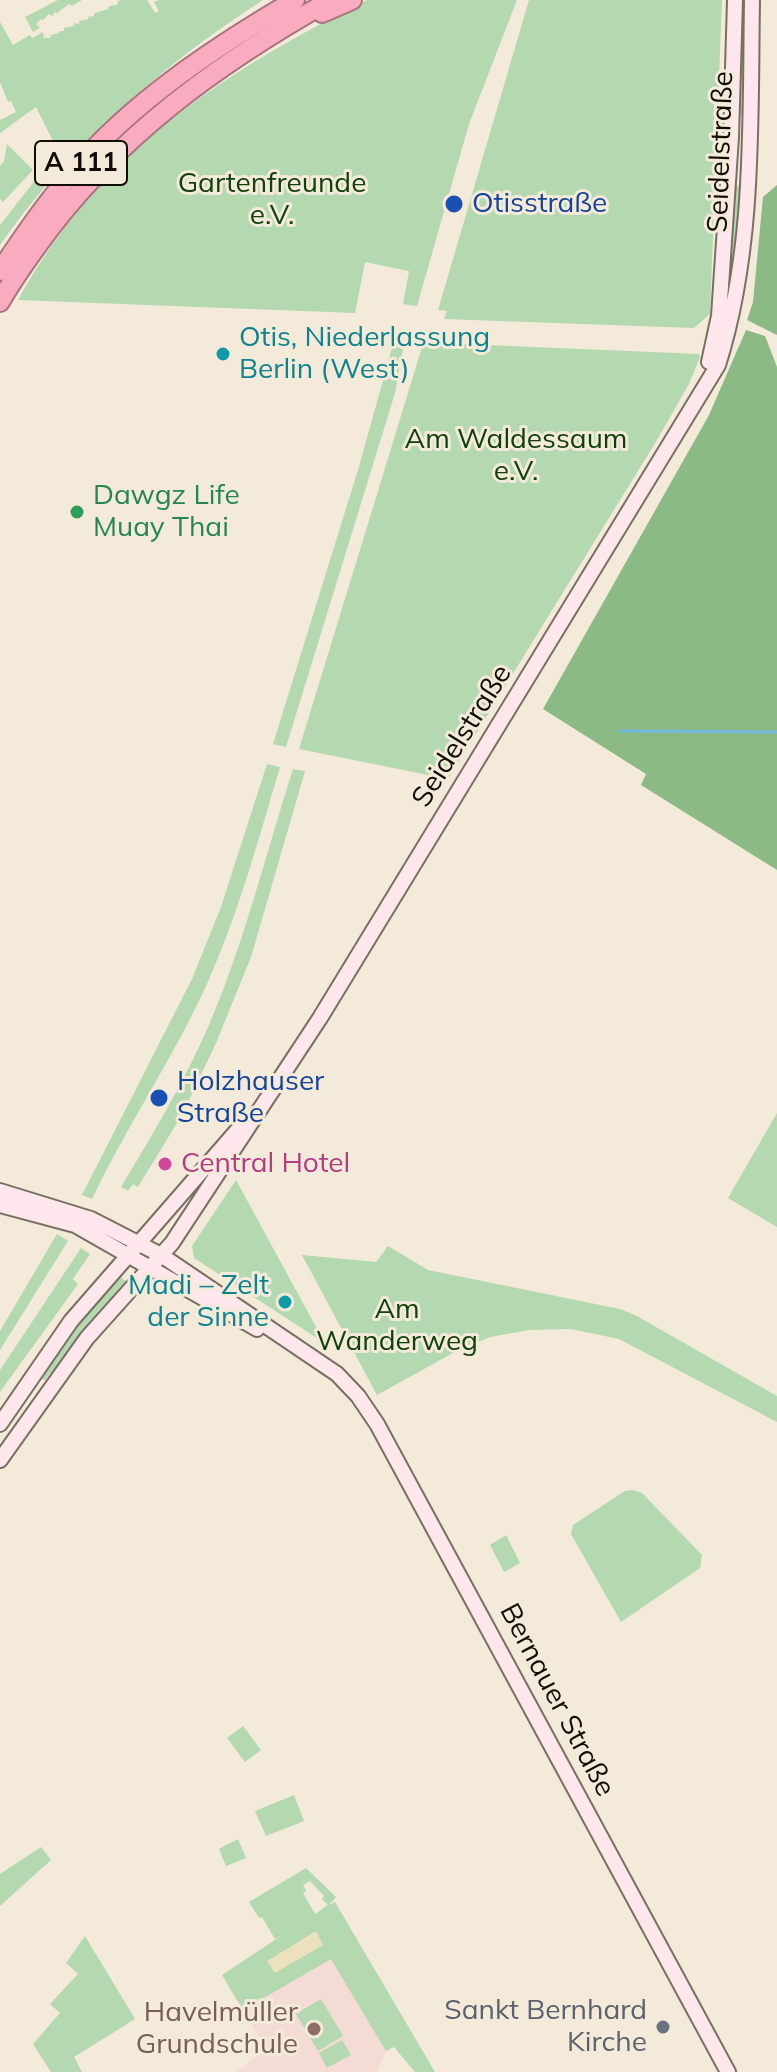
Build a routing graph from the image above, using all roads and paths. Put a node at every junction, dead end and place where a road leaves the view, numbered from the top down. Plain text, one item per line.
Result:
1 (295, 0) edge
2 (331, 0) edge
3 (352, 0) edge
4 (735, 0) edge
5 (752, 0) edge
6 (275, 32) junction
7 (3, 286) edge
8 (700, 395) junction
9 (263, 1101) junction
10 (0, 1191) edge
11 (0, 1205) edge
12 (139, 1242) junction
13 (127, 1255) junction
14 (161, 1255) junction
15 (150, 1268) junction
16 (324, 1365) junction
17 (0, 1424) edge
18 (0, 1460) edge
19 (728, 2072) edge

1 - 7 highway, A 111
2 - 6 highway, A 111
3 - 6 highway
4 - 8 main road, Seidelstraße
5 - 8 main road, Seidelstraße
6 - 7 highway, A 111
8 - 9 main road, Seidelstraße
9 - 12 main road, Seidelstraße
9 - 14 main road, Seidelstraße
10 - 12 main road
11 - 13 main road
12 - 13 main road, Seidelstraße
12 - 14 main road, Bernauer Straße
13 - 15 main road, Bernauer Straße
13 - 17 main road, Seidelstraße
14 - 15 main road, Seidelstraße
14 - 16 main road, Bernauer Straße
15 - 16 main road, Bernauer Straße
15 - 18 main road, Seidelstraße
16 - 19 main road, Bernauer Straße

